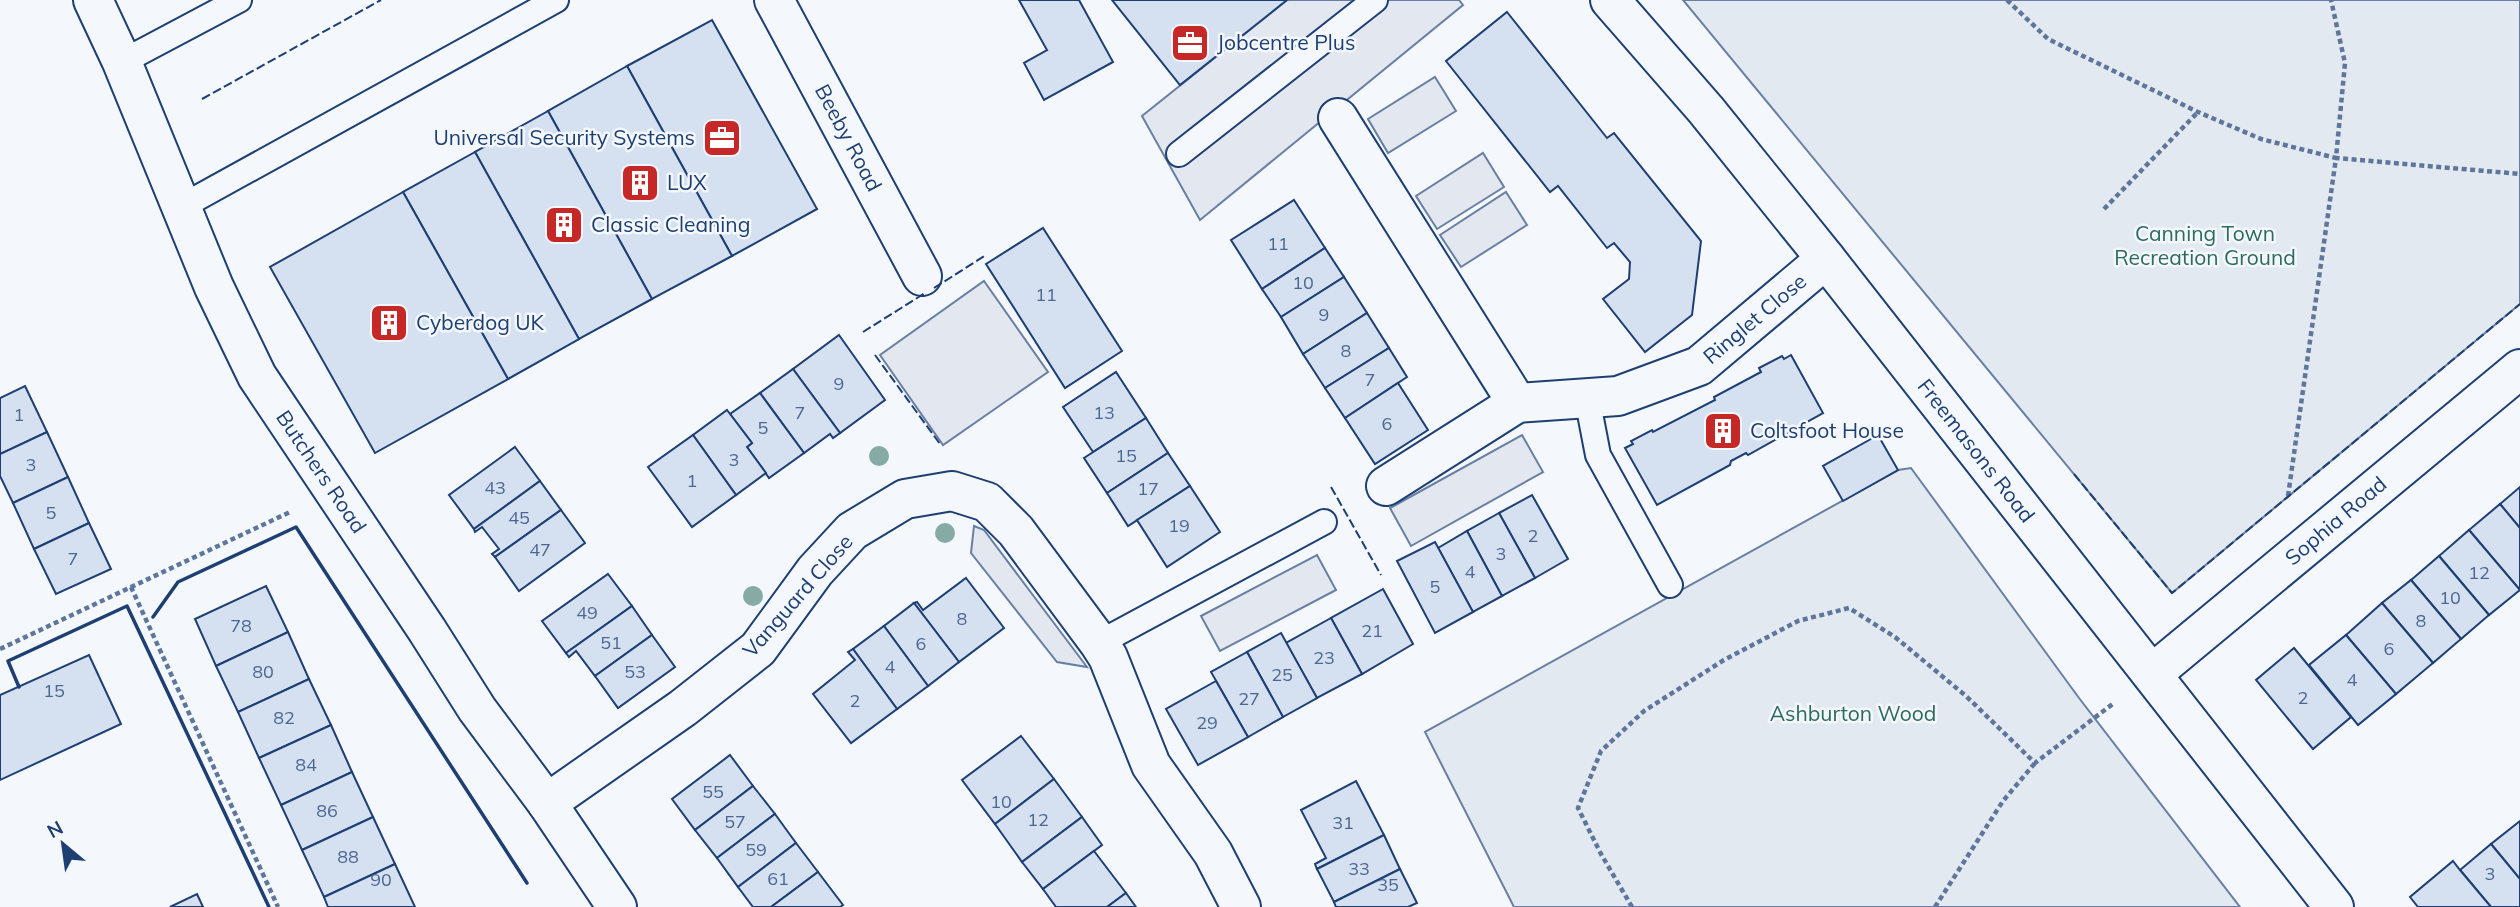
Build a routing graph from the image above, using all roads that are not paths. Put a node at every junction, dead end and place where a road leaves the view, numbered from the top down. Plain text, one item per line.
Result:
1 (93, 0) edge
2 (239, 0) edge
3 (556, 0) edge
4 (774, 0) edge
5 (1375, 0) edge
6 (1610, 0) edge
7 (122, 62) junction
8 (1338, 118) dead end
9 (1179, 154) dead end
10 (181, 207) junction
11 (1826, 259) junction
12 (922, 276) dead end
13 (2520, 369) edge
14 (1587, 398) junction
15 (1517, 403) junction
16 (1386, 486) dead end
17 (1324, 522) dead end
18 (1670, 585) dead end
19 (1099, 643) junction
20 (2152, 674) junction
21 (547, 803) junction
22 (617, 907) edge
23 (1241, 907) edge
24 (2334, 907) edge

1 - 7 street, Butchers Road
2 - 7 lane
3 - 10 lane
4 - 12 street, Beeby Road
5 - 9 lane
6 - 11 street, Freemasons Road
7 - 10 street, Butchers Road
8 - 15 street
10 - 21 street, Butchers Road
11 - 14 street, Ringlet Close
11 - 20 street, Freemasons Road
13 - 20 street, Sophia Road
14 - 15 street, Ringlet Close
14 - 18 lane
15 - 16 street, Ringlet Close
17 - 19 lane
19 - 21 street, Vanguard Close
19 - 23 street, Vanguard Close
20 - 24 street, Freemasons Road
21 - 22 street, Butchers Road

